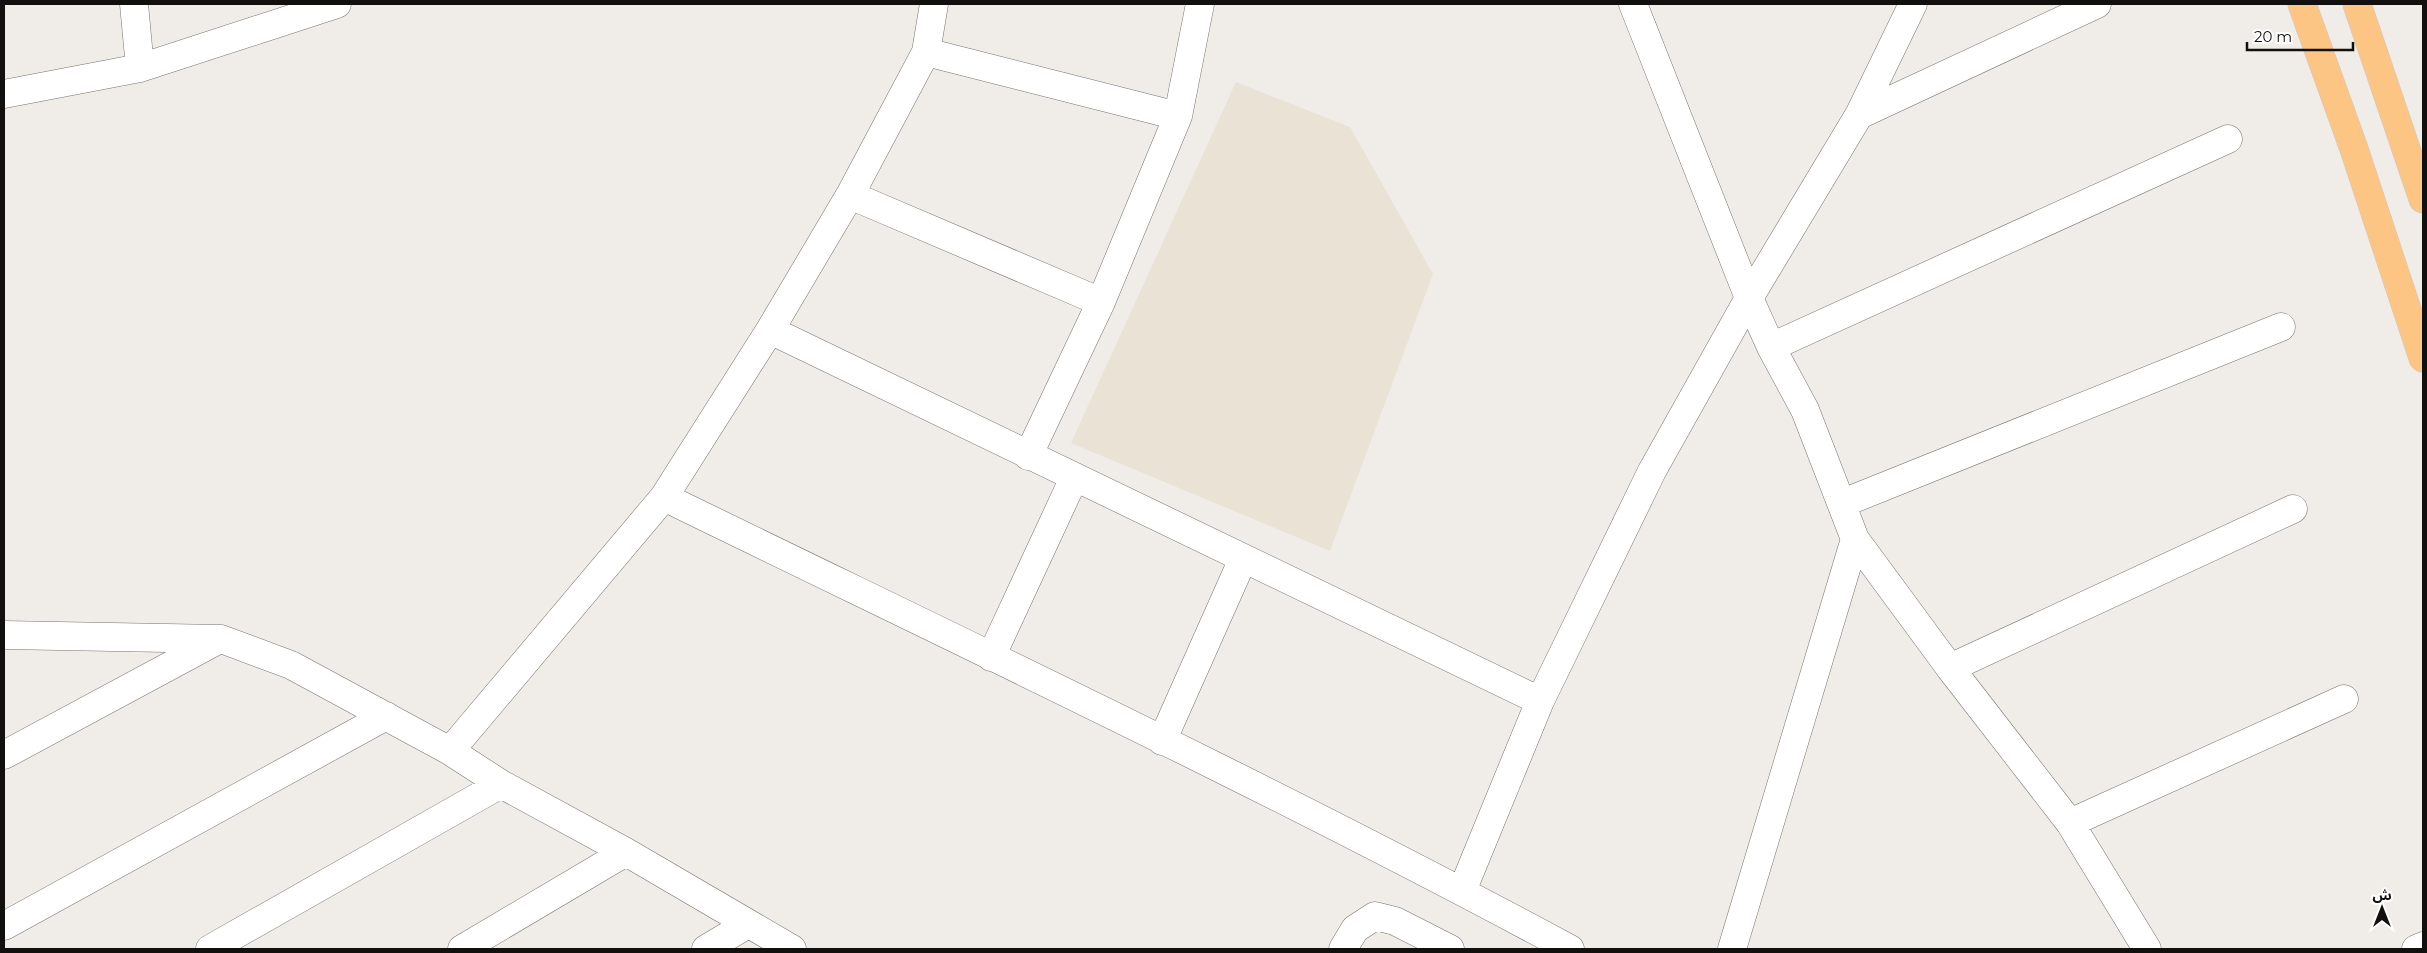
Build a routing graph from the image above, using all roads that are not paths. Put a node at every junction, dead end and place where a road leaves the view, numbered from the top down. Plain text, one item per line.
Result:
1 (134, 4) edge
2 (338, 4) edge
3 (934, 4) edge
4 (1200, 4) edge
5 (1633, 4) edge
6 (1913, 4) edge
7 (2097, 4) edge
8 (2302, 4) edge
9 (2357, 4) edge
10 (926, 52) junction
11 (140, 68) junction
12 (4, 94) edge
13 (1859, 115) junction
14 (1178, 116) junction
15 (2228, 139) dead end
16 (850, 194) junction
17 (2423, 199) edge
18 (1749, 298) junction
19 (1101, 302) junction
20 (2281, 327) dead end
21 (770, 330) junction
22 (1771, 348) junction
23 (2423, 358) edge
24 (1028, 456) junction
25 (1074, 478) junction
26 (664, 498) junction
27 (1842, 503) junction
28 (2294, 509) dead end
29 (1855, 539) junction
30 (1243, 559) junction
31 (4, 636) edge
32 (221, 639) junction
33 (992, 658) junction
34 (1950, 668) junction
35 (2344, 699) dead end
36 (1540, 701) junction
37 (386, 716) junction
38 (1162, 741) junction
39 (450, 751) junction
40 (4, 755) edge
41 (501, 784) junction
42 (2070, 823) junction
43 (626, 852) junction
44 (1462, 891) junction
45 (748, 924) junction
46 (4, 926) edge
47 (2423, 946) edge
48 (210, 949) edge
49 (462, 949) edge
50 (706, 949) edge
51 (792, 949) edge
52 (1343, 949) edge
53 (1450, 949) edge
54 (1570, 949) edge
55 (1732, 949) edge
56 (2148, 949) edge
57 (2416, 949) edge

1 - 11 street
2 - 11 street
3 - 10 street
4 - 14 street
5 - 18 street
6 - 13 street
7 - 13 street
8 - 23 highway
9 - 17 highway
10 - 14 street
10 - 16 street
11 - 12 street
13 - 18 street
14 - 19 street
15 - 22 street
16 - 19 street
16 - 21 street
18 - 22 street
18 - 36 street
19 - 24 street
20 - 27 street
21 - 24 street
21 - 26 street
22 - 27 street
24 - 25 street
25 - 30 street
25 - 33 street
26 - 33 street
26 - 39 street
27 - 29 street
28 - 34 street
29 - 34 street
29 - 55 street
30 - 36 street
30 - 38 street
31 - 32 street
32 - 37 street
32 - 40 street
33 - 38 street
34 - 42 street
35 - 42 street
36 - 44 street
37 - 39 street
37 - 46 street
38 - 44 street
39 - 41 street
41 - 43 street
41 - 48 street
42 - 56 street
43 - 45 street
43 - 49 street
44 - 54 street
45 - 50 street
45 - 51 street
47 - 57 street
52 - 53 street

